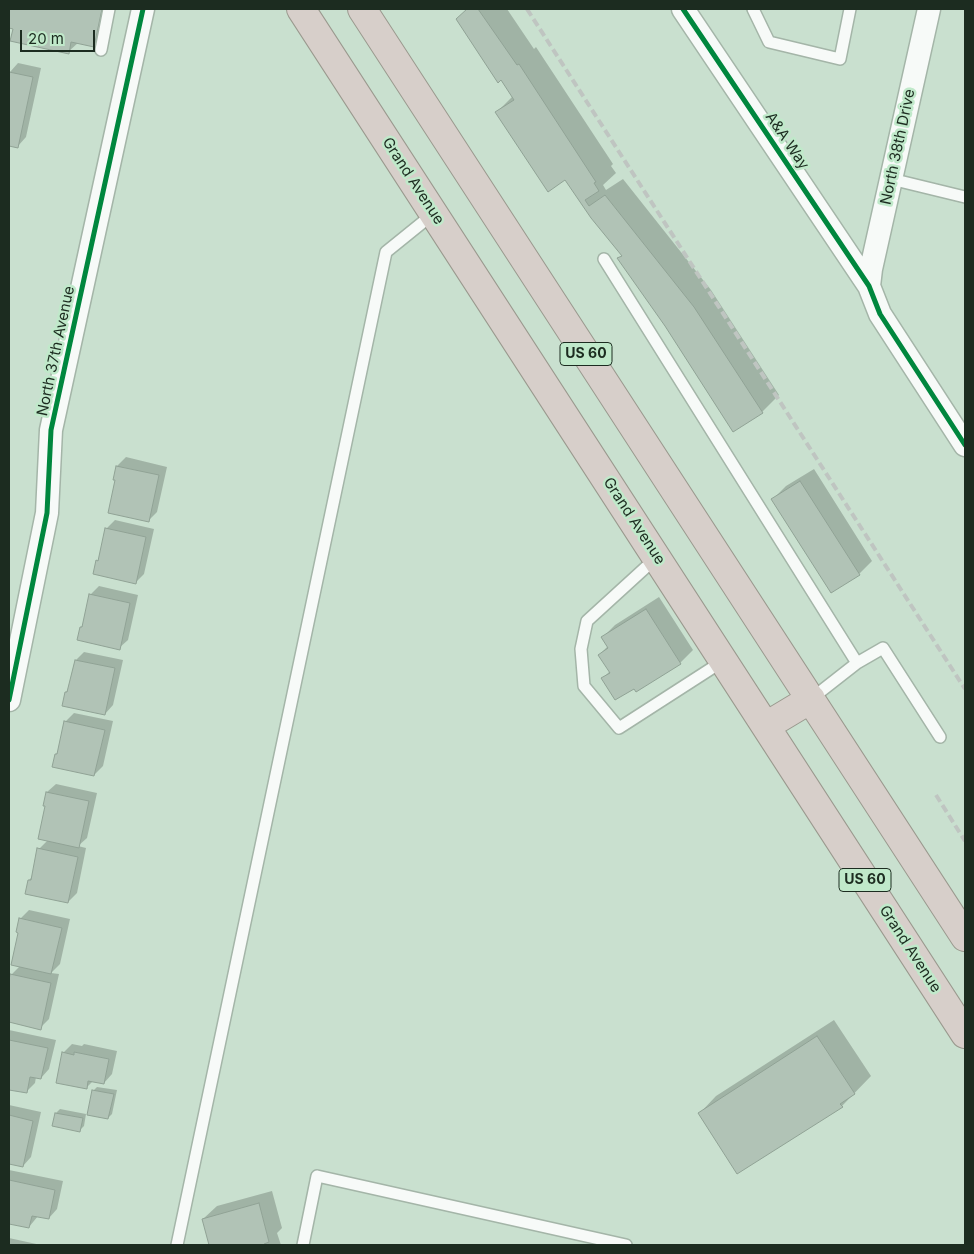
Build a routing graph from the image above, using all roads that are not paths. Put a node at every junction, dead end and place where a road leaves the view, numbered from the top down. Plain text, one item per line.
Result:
1 (109, 9) edge
2 (143, 9) edge
3 (301, 9) edge
4 (362, 9) edge
5 (683, 9) edge
6 (753, 9) edge
7 (850, 9) edge
8 (929, 9) edge
9 (101, 50) dead end
10 (891, 179) junction
11 (965, 197) edge
12 (434, 214) junction
13 (604, 258) dead end
14 (869, 286) junction
15 (965, 445) edge
16 (658, 557) junction
17 (14, 650) edge
18 (724, 661) junction
19 (857, 663) junction
20 (9, 700) edge
21 (811, 700) junction
22 (766, 726) junction
23 (940, 737) dead end
24 (965, 937) edge
25 (965, 1034) edge
26 (177, 1245) edge
27 (302, 1245) edge
28 (626, 1245) edge

1 - 9 lane
2 - 17 street, North 37th Avenue
3 - 12 highway, Grand Avenue / US 60
4 - 21 highway, US 60
5 - 14 street, A&A Way
6 - 7 lane
8 - 10 street, North 38th Drive
10 - 11 lane
10 - 14 street, North 38th Drive
12 - 16 highway, Grand Avenue / US 60
12 - 26 lane
13 - 19 lane
14 - 15 street, A&A Way
16 - 18 highway, Grand Avenue / US 60
16 - 18 lane
17 - 20 street, North 37th Avenue
18 - 22 highway, Grand Avenue / US 60
19 - 21 lane
19 - 23 lane
21 - 22 highway
21 - 24 highway, US 60
22 - 25 highway, Grand Avenue / US 60
27 - 28 lane

